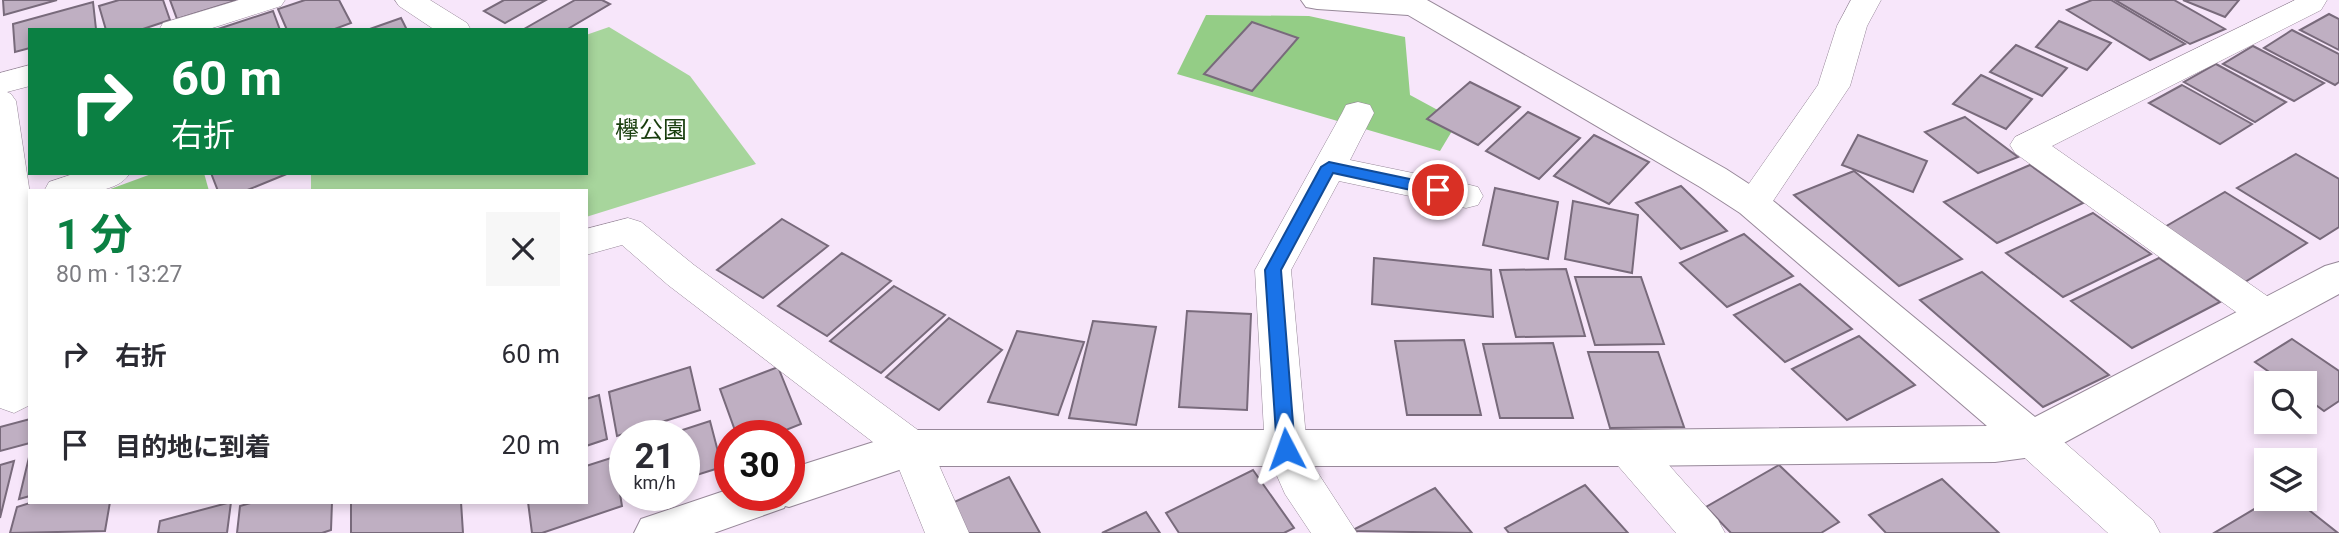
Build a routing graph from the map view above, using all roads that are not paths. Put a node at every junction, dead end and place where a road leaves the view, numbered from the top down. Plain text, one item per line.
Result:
1 (270, 0) edge
2 (410, 0) edge
3 (1317, 0) edge
4 (1866, 0) edge
5 (2312, 0) edge
6 (1407, 3) edge
7 (180, 28) edge
8 (453, 28) edge
9 (28, 76) edge
10 (0, 84) edge
11 (0, 101) edge
12 (1358, 113) dead end
13 (1329, 167) junction
14 (107, 175) edge
15 (67, 189) edge
16 (1466, 196) dead end
17 (22, 204) edge
18 (1753, 204) junction
19 (588, 242) edge
20 (2339, 276) edge
21 (2267, 315) junction
22 (15, 397) edge
23 (2032, 439) junction
24 (911, 448) junction
25 (1628, 448) junction
26 (1286, 449) junction
27 (805, 483) edge
28 (721, 511) edge
29 (657, 533) edge
30 (947, 533) edge
31 (1335, 533) edge
32 (1703, 533) edge
33 (2138, 533) edge

1 - 7 street
2 - 8 street
3 - 6 street
4 - 18 street
5 - 21 street
6 - 18 street
9 - 10 street
11 - 17 street
12 - 13 street
13 - 16 street
13 - 26 street
14 - 15 street
17 - 22 street
18 - 23 street
19 - 24 street
20 - 21 street
21 - 23 street
23 - 25 street
23 - 33 street
24 - 26 street
24 - 27 street
24 - 30 street
25 - 26 street
25 - 32 street
26 - 31 street
28 - 29 street

